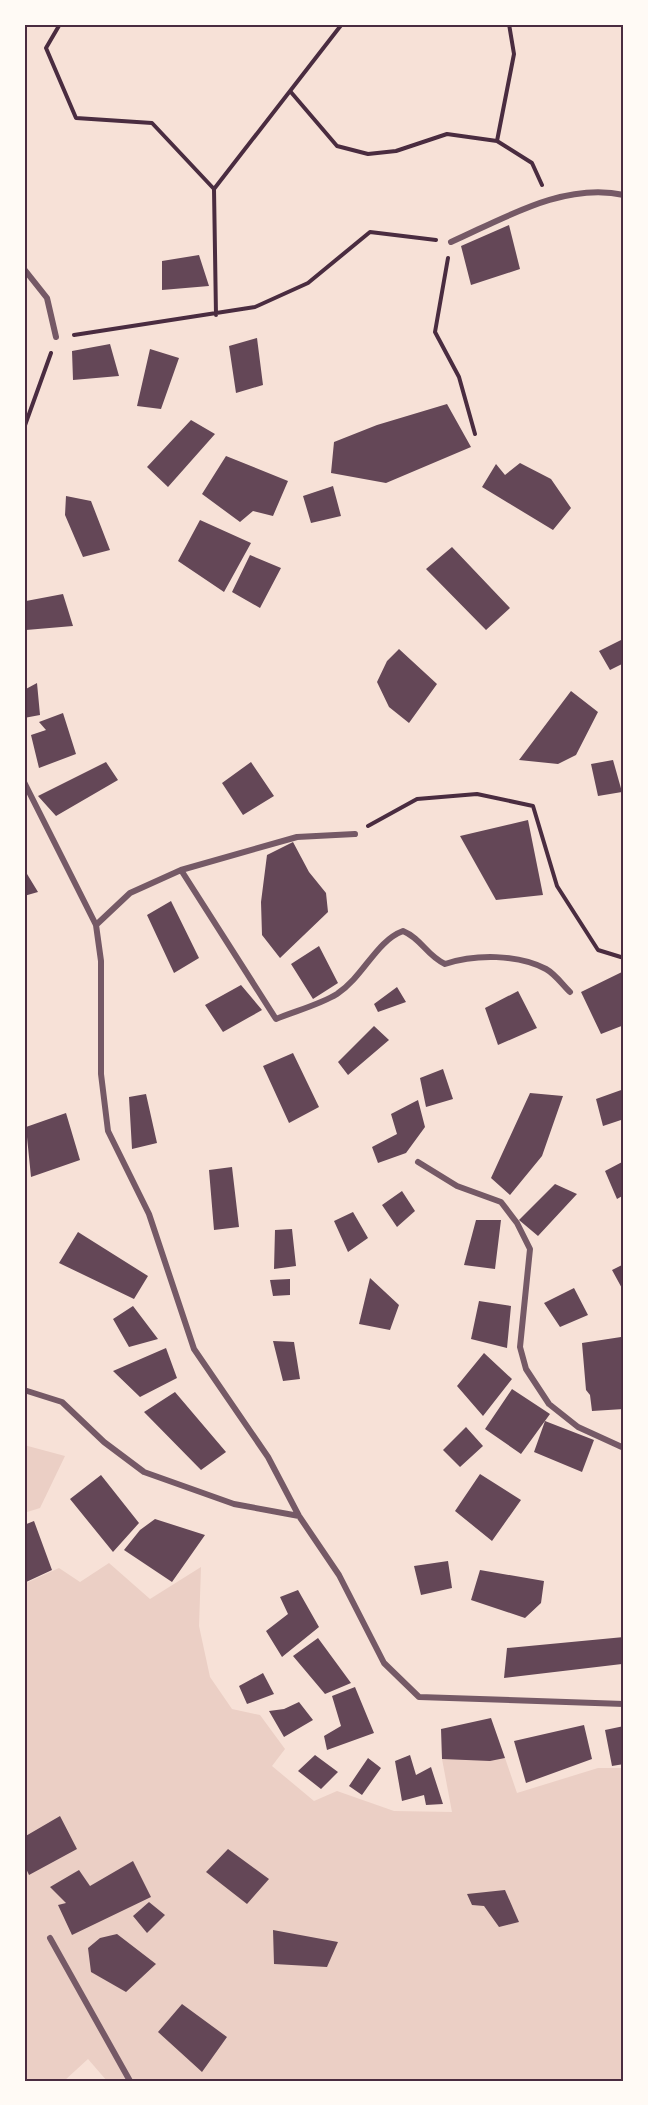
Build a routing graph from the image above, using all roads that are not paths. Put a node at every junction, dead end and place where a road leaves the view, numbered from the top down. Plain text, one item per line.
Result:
1 (624, 195) edge
2 (451, 242) road end
3 (24, 269) edge
4 (56, 337) road end
5 (24, 782) edge
6 (355, 834) road end
7 (181, 870) junction
8 (96, 925) junction
9 (570, 992) dead end
10 (418, 1162) dead end
11 (24, 1390) edge
12 (624, 1449) edge
13 (299, 1516) junction
14 (624, 1704) edge
15 (50, 1938) dead end
16 (130, 2081) edge

1 - 2 street
3 - 4 street
5 - 8 street
6 - 7 street
7 - 8 street
7 - 9 street
8 - 13 street
10 - 12 street
11 - 13 street
13 - 14 street
15 - 16 street

